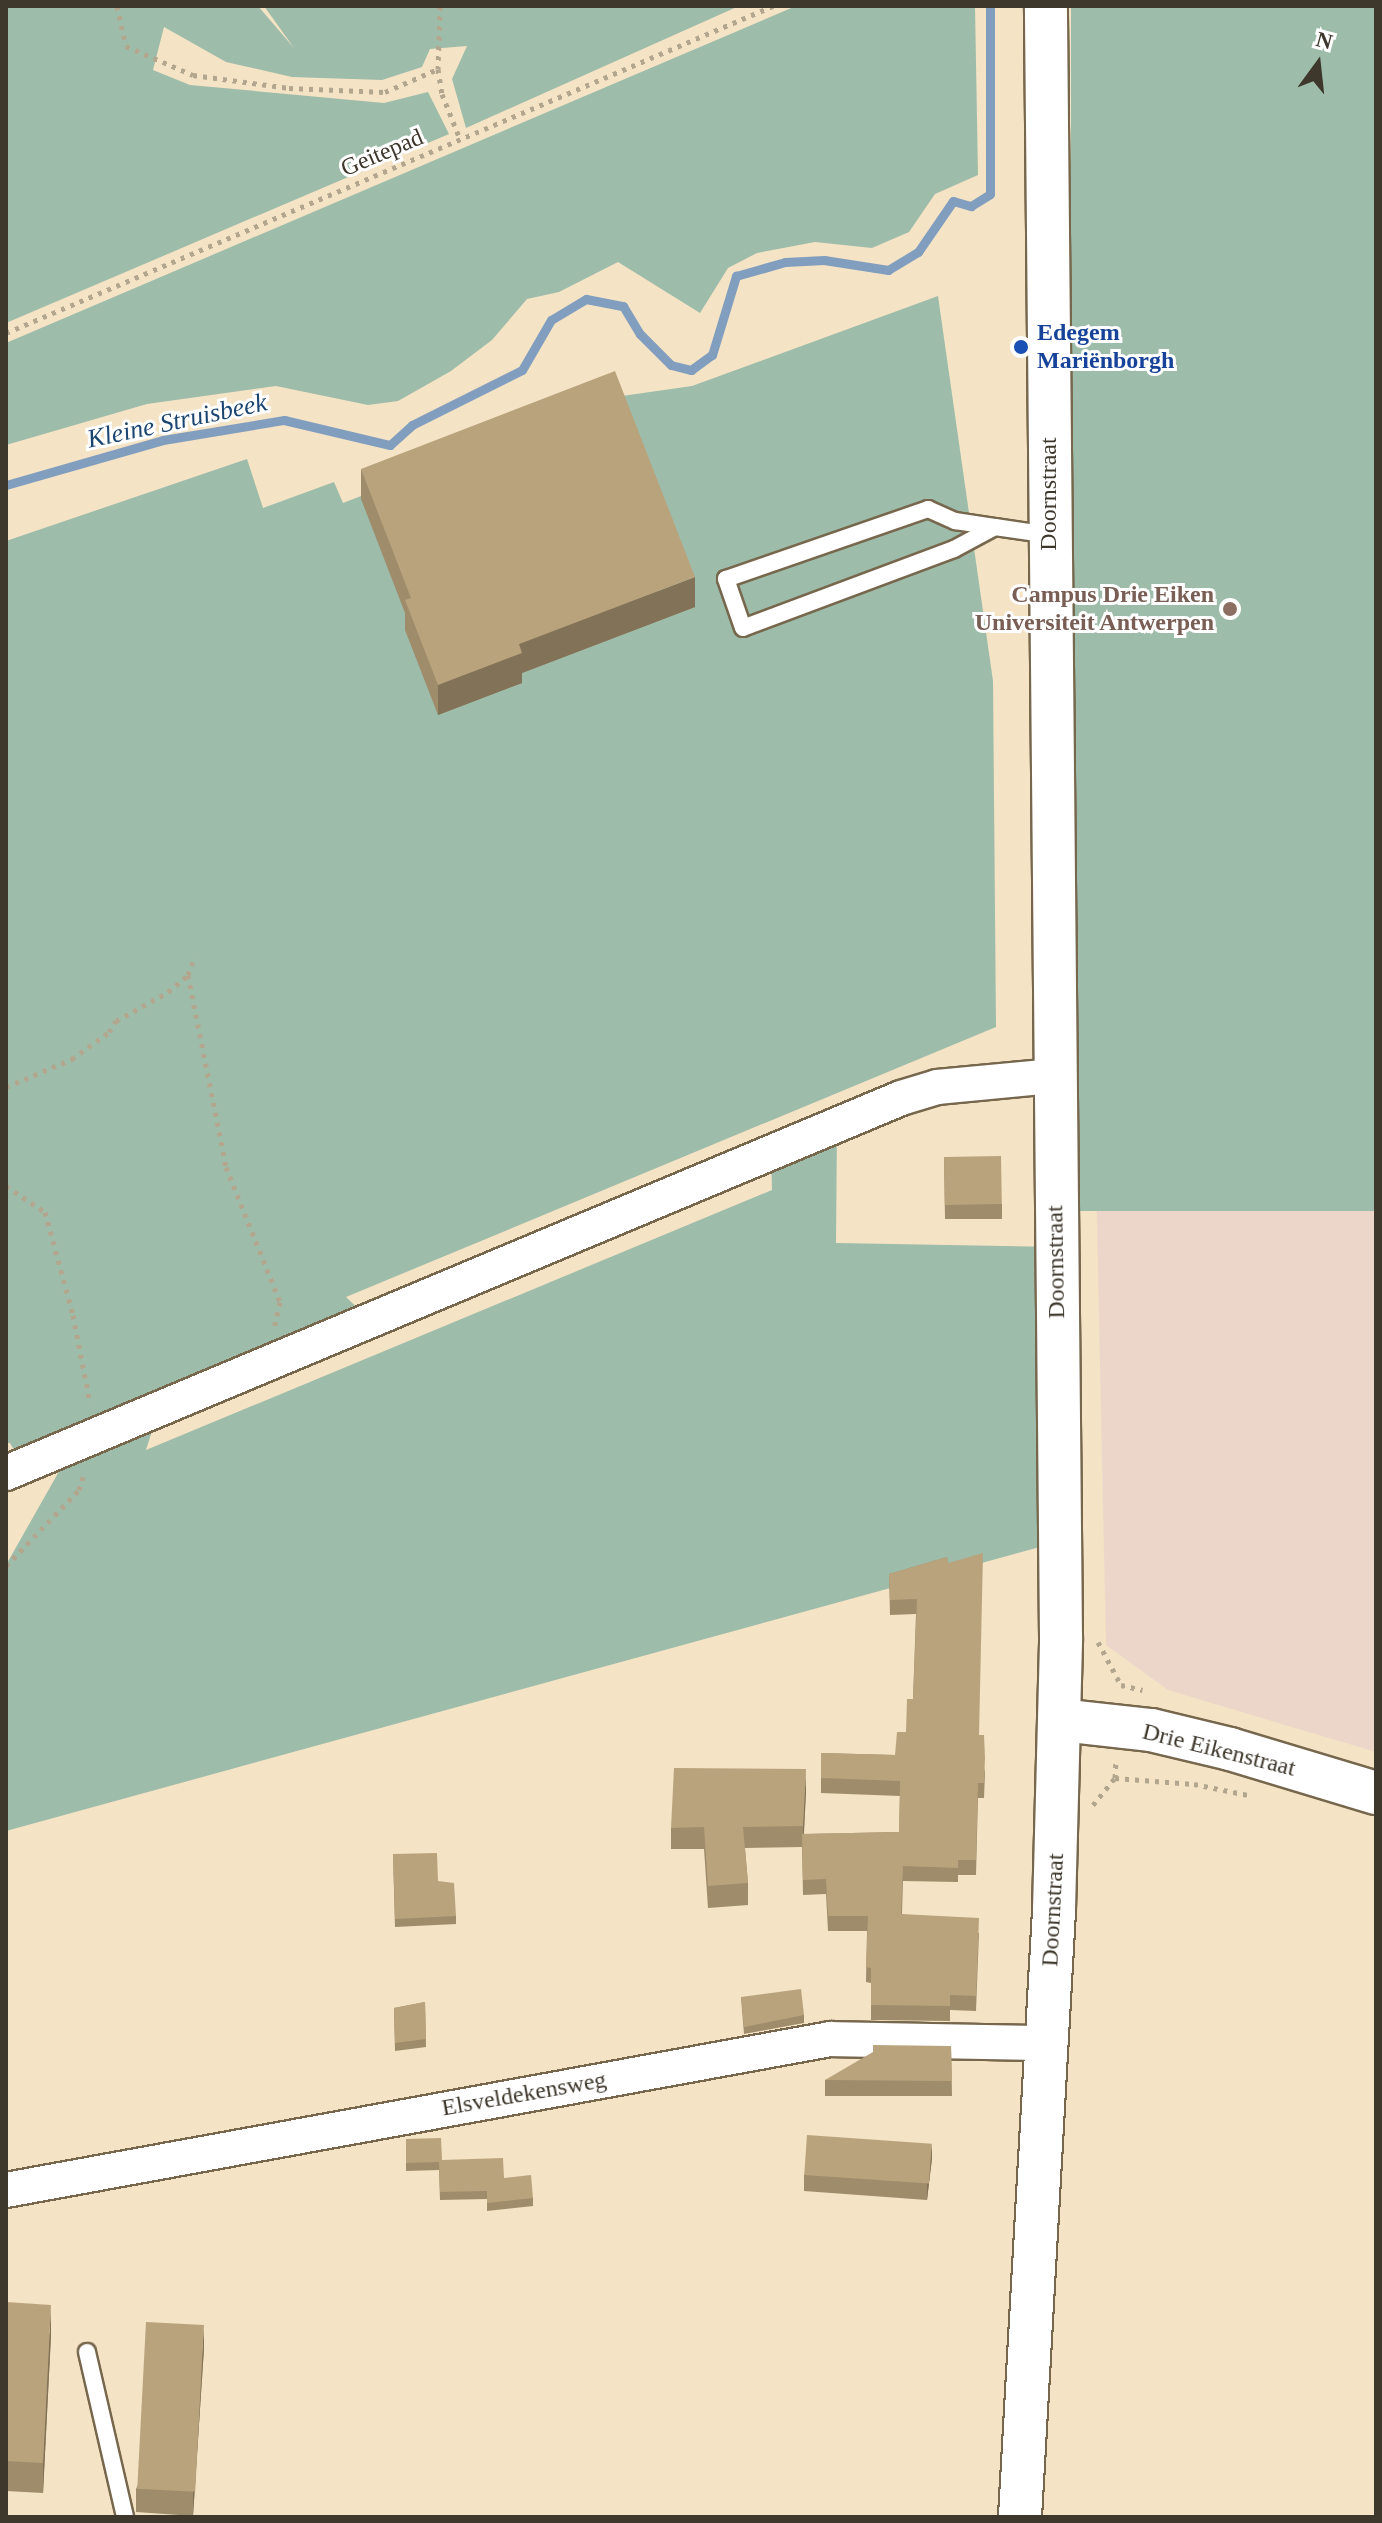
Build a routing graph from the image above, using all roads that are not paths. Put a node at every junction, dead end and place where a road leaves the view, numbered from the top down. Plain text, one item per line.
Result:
1 (1046, 6) edge
2 (995, 527) junction
3 (1050, 535) junction
4 (1054, 1076) junction
5 (6, 1473) edge
6 (1060, 1720) junction
7 (1376, 1793) edge
8 (1046, 2043) junction
9 (6, 2190) edge
10 (87, 2352) dead end
11 (125, 2517) edge
12 (1020, 2517) edge

1 - 3 street, Doornstraat
2 - 2 lane
2 - 3 lane
3 - 4 street, Doornstraat
4 - 5 street
4 - 6 street, Doornstraat
6 - 7 street, Drie Eikenstraat
6 - 8 street, Doornstraat
8 - 9 street, Elsveldekensweg
8 - 12 street, Doornstraat
10 - 11 lane

